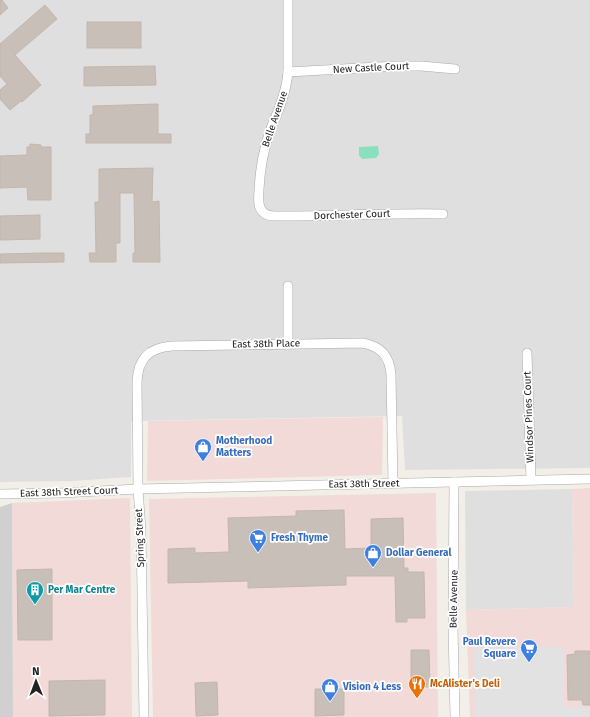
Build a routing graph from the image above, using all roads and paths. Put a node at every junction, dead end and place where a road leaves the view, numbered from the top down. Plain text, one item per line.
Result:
1 (288, 0) edge
2 (455, 69) dead end
3 (288, 72) junction
4 (262, 212) joint
5 (443, 214) dead end
6 (288, 286) dead end
7 (288, 344) junction
8 (527, 354) dead end
9 (143, 359) joint
10 (590, 479) edge
11 (531, 480) junction
12 (454, 482) junction
13 (393, 483) junction
14 (138, 489) junction
15 (0, 494) edge
16 (144, 717) edge
17 (455, 717) edge

1 - 3 street, Belle Avenue
2 - 3 street, New Castle Court
3 - 4 street, Belle Avenue
4 - 5 street, Dorchester Court
6 - 7 street
7 - 9 street, East 38th Place
7 - 13 street, East 38th Place
8 - 11 street, Windsor Pines Court
9 - 14 street, Spring Street
10 - 11 street, East 38th Street
11 - 12 street, East 38th Street
12 - 13 street, East 38th Street
12 - 17 street, Belle Avenue
13 - 14 street, East 38th Street
14 - 15 street, East 38th Street Court
14 - 16 street, Spring Street

